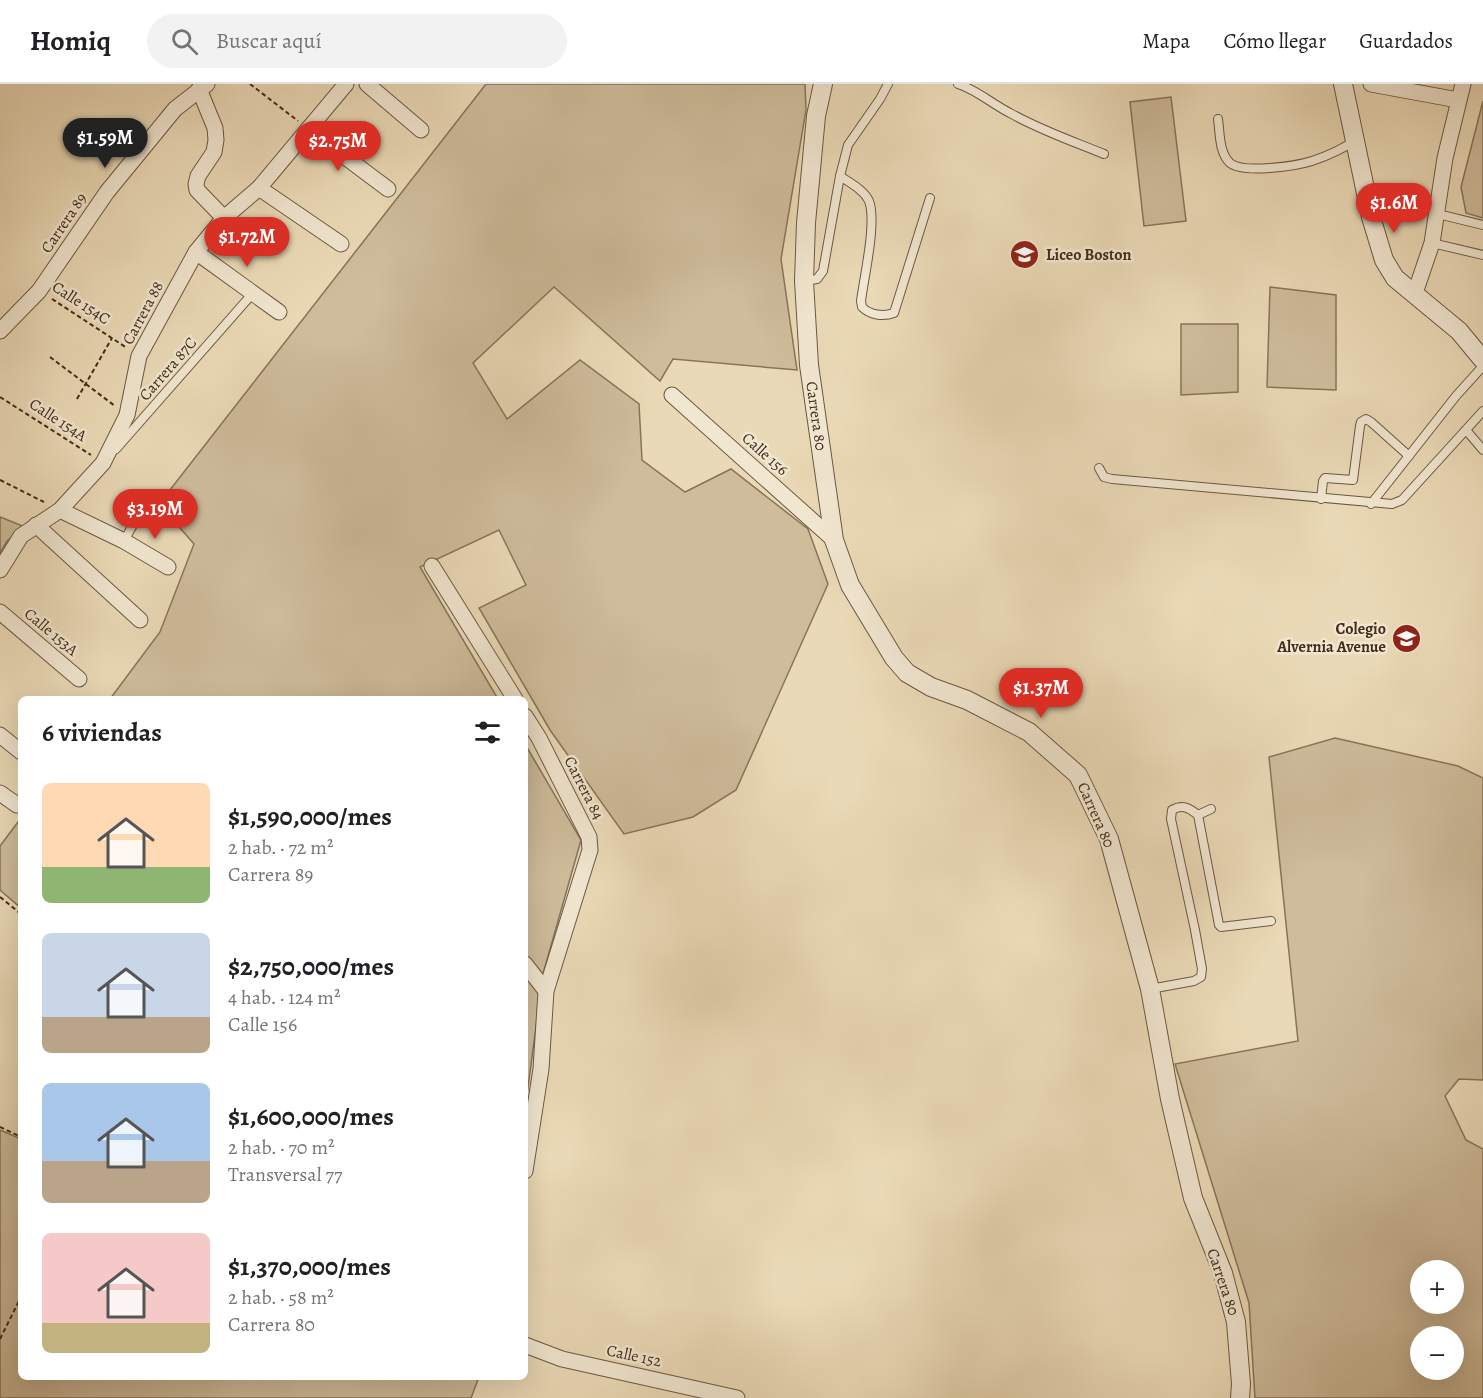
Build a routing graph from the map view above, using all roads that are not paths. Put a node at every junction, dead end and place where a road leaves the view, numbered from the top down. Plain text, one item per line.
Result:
1 (346, 84) edge
2 (367, 84) edge
3 (823, 84) edge
4 (888, 84) edge
5 (958, 84) edge
6 (1344, 84) edge
7 (1371, 84) edge
8 (1463, 84) edge
9 (203, 87) edge
10 (1458, 100) junction
11 (1218, 119) dead end
12 (308, 129) junction
13 (422, 130) dead end
14 (1355, 140) junction
15 (1104, 154) dead end
16 (840, 177) junction
17 (259, 188) junction
18 (388, 189) dead end
19 (930, 198) dead end
20 (1438, 214) junction
21 (224, 218) junction
22 (1483, 225) edge
23 (1432, 243) junction
24 (341, 244) dead end
25 (196, 252) junction
26 (1483, 255) edge
27 (804, 281) junction
28 (253, 293) junction
29 (1414, 293) junction
30 (279, 312) dead end
31 (0, 331) edge
32 (1483, 360) edge
33 (1483, 366) edge
34 (672, 395) dead end
35 (1483, 411) edge
36 (1466, 430) junction
37 (1483, 450) edge
38 (1409, 456) junction
39 (103, 463) junction
40 (1099, 468) dead end
41 (149, 496) dead end
42 (1321, 499) junction
43 (1371, 504) junction
44 (60, 510) junction
45 (36, 525) junction
46 (834, 540) junction
47 (124, 541) junction
48 (432, 566) dead end
49 (168, 567) dead end
50 (0, 570) edge
51 (0, 612) edge
52 (140, 620) dead end
53 (79, 679) dead end
54 (513, 696) edge
55 (528, 721) edge
56 (0, 735) edge
57 (18, 750) edge
58 (0, 793) edge
59 (17, 805) dead end
60 (1211, 809) dead end
61 (1198, 815) junction
62 (1271, 921) dead end
63 (528, 968) edge
64 (1150, 989) junction
65 (546, 991) junction
66 (528, 1152) edge
67 (528, 1346) edge
68 (736, 1398) edge
69 (1240, 1398) edge

1 - 12 street, Carrera 88
2 - 13 street
3 - 27 street, Carrera 80
4 - 16 lane
5 - 15 lane
6 - 14 street
7 - 10 street
8 - 10 street
9 - 21 street
9 - 31 street, Carrera 89
10 - 20 street
11 - 14 lane
12 - 17 street, Carrera 88
12 - 18 street
14 - 29 street
16 - 19 lane
16 - 27 lane
17 - 21 street, Carrera 88
17 - 24 street
20 - 22 lane
20 - 23 street
21 - 25 street, Carrera 88
23 - 26 lane
23 - 29 street
25 - 28 street
25 - 39 street, Carrera 88
27 - 46 street, Carrera 80
28 - 30 street
28 - 39 lane, Carrera 87C
29 - 32 street
33 - 38 lane
34 - 46 street, Calle 156
35 - 36 lane
36 - 37 lane
36 - 43 lane
38 - 42 lane
38 - 43 lane
39 - 44 street, Carrera 88
40 - 42 lane
41 - 47 lane
42 - 43 lane
44 - 45 street, Carrera 88
44 - 47 street
45 - 50 street, Carrera 88
45 - 52 street
46 - 64 street, Carrera 80
47 - 49 street
48 - 54 street
51 - 53 street, Calle 153A
55 - 65 street, Carrera 84
56 - 57 street
58 - 59 street
60 - 61 lane
61 - 62 lane
61 - 64 lane
63 - 65 street
64 - 69 street, Carrera 80
65 - 66 street, Carrera 84
67 - 68 street, Calle 152

